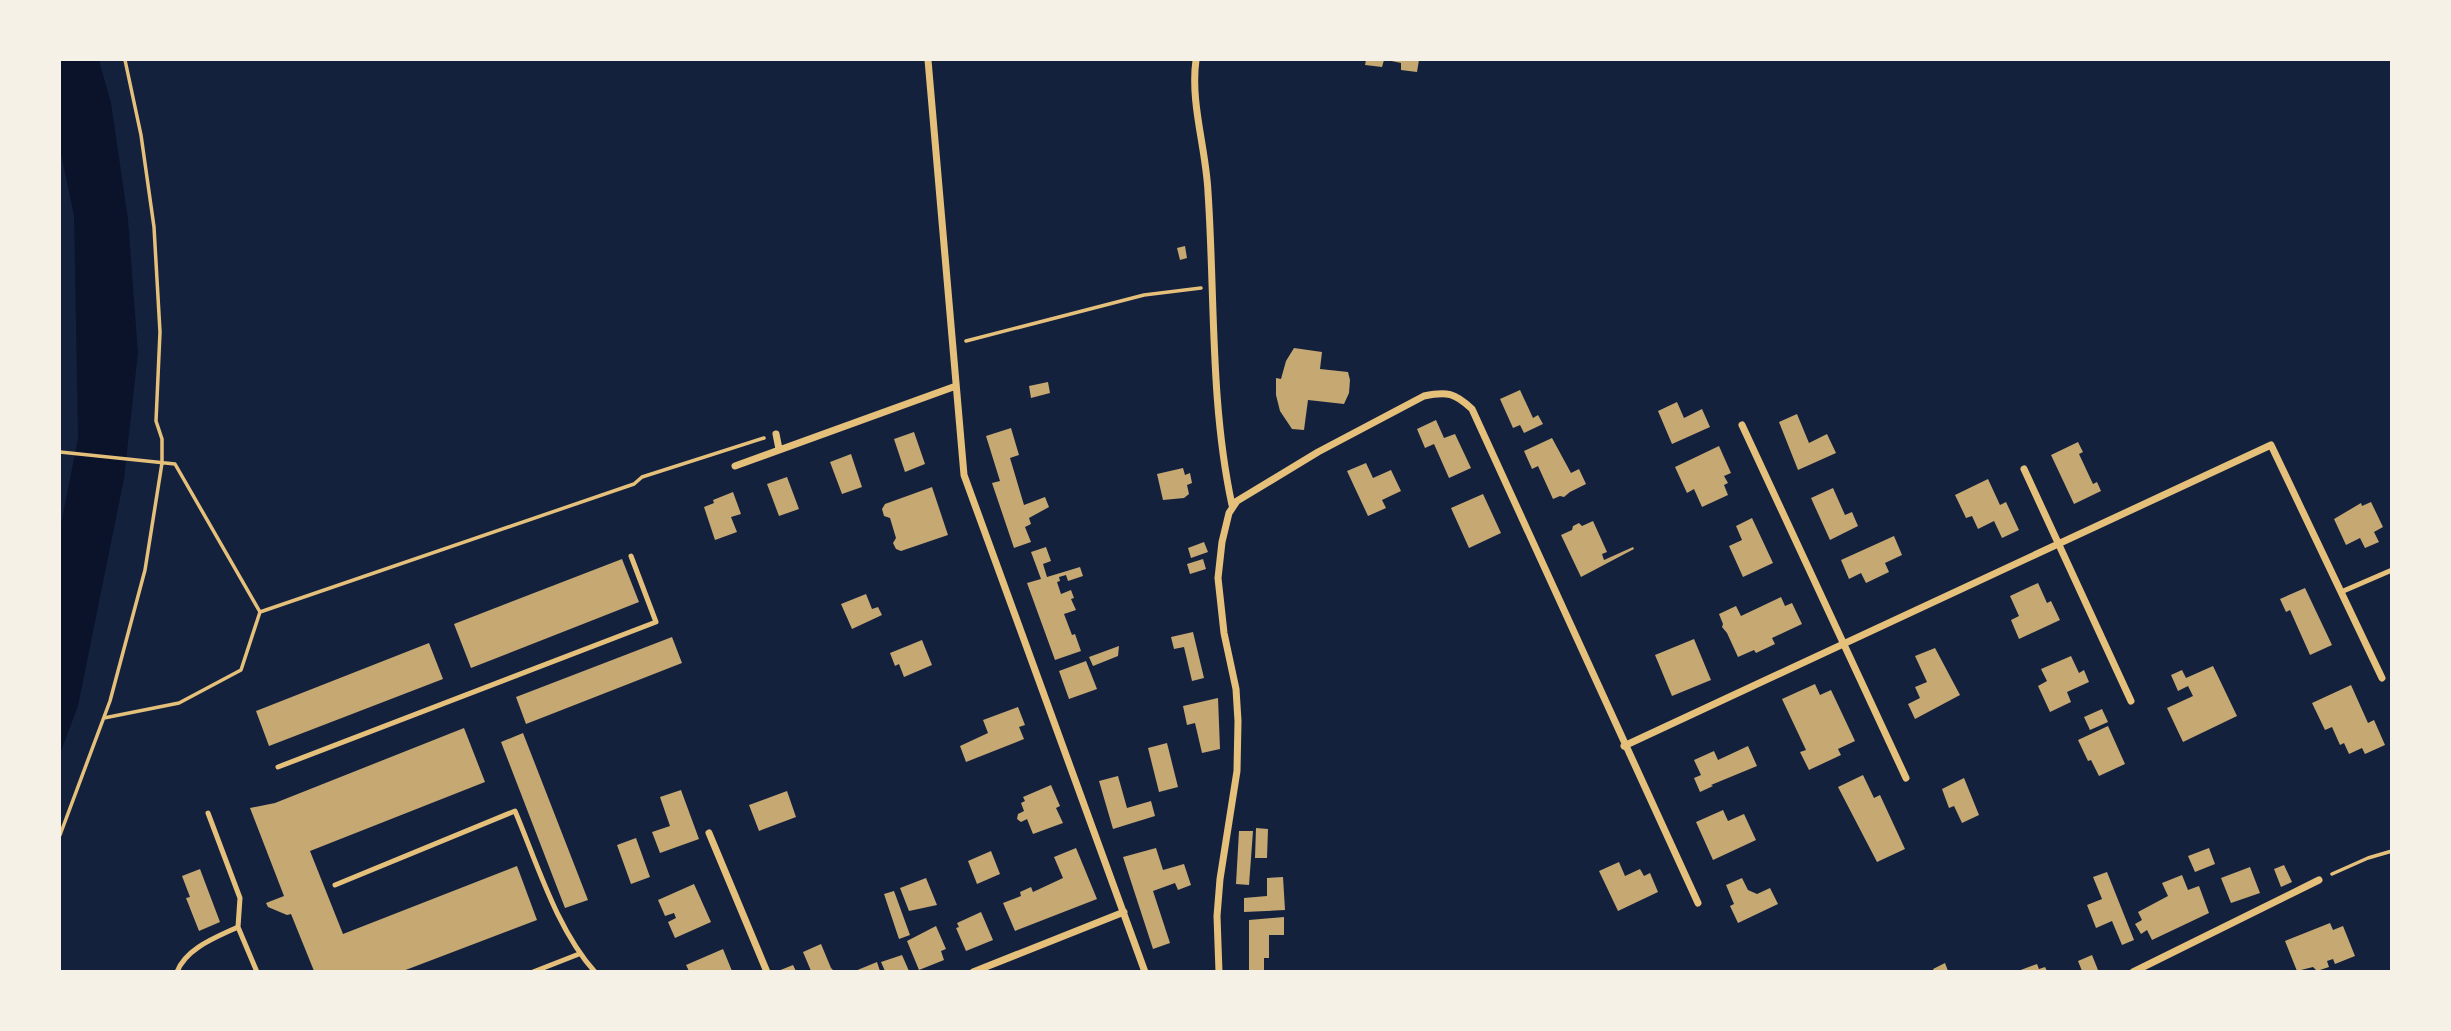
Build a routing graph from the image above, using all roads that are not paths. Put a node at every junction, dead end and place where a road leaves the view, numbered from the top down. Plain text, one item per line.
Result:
1 (928, 60) edge
2 (1196, 60) edge
3 (956, 386) junction
4 (1742, 425) dead end
5 (776, 434) road end
6 (779, 449) junction
7 (735, 466) dead end
8 (2024, 468) dead end
9 (1232, 505) junction
10 (2059, 545) junction
11 (631, 556) dead end
12 (2392, 570) edge
13 (2341, 592) junction
14 (1844, 644) junction
15 (2382, 678) dead end
16 (2131, 701) dead end
17 (1624, 746) junction
18 (278, 767) dead end
19 (1906, 778) dead end
20 (208, 813) dead end
21 (709, 833) dead end
22 (2319, 880) road end
23 (335, 885) dead end
24 (1698, 902) dead end
25 (1124, 912) junction
26 (238, 927) junction
27 (579, 954) junction
28 (177, 971) edge
29 (257, 971) edge
30 (533, 971) edge
31 (595, 971) edge
32 (767, 971) edge
33 (973, 971) edge
34 (1145, 971) edge
35 (1219, 971) edge
36 (2137, 971) edge

1 - 3 street
2 - 9 street
3 - 6 street
3 - 25 street
4 - 14 street
5 - 6 street
6 - 7 street
8 - 10 street
9 - 17 street
9 - 35 street
10 - 13 street
10 - 14 street
10 - 16 street
11 - 18 lane
12 - 13 lane
13 - 15 street
14 - 17 street
14 - 19 street
17 - 24 street
20 - 26 lane
21 - 32 street
22 - 36 street
23 - 27 lane
25 - 33 street
25 - 34 street
26 - 28 lane
26 - 29 lane
27 - 30 lane
27 - 31 lane

